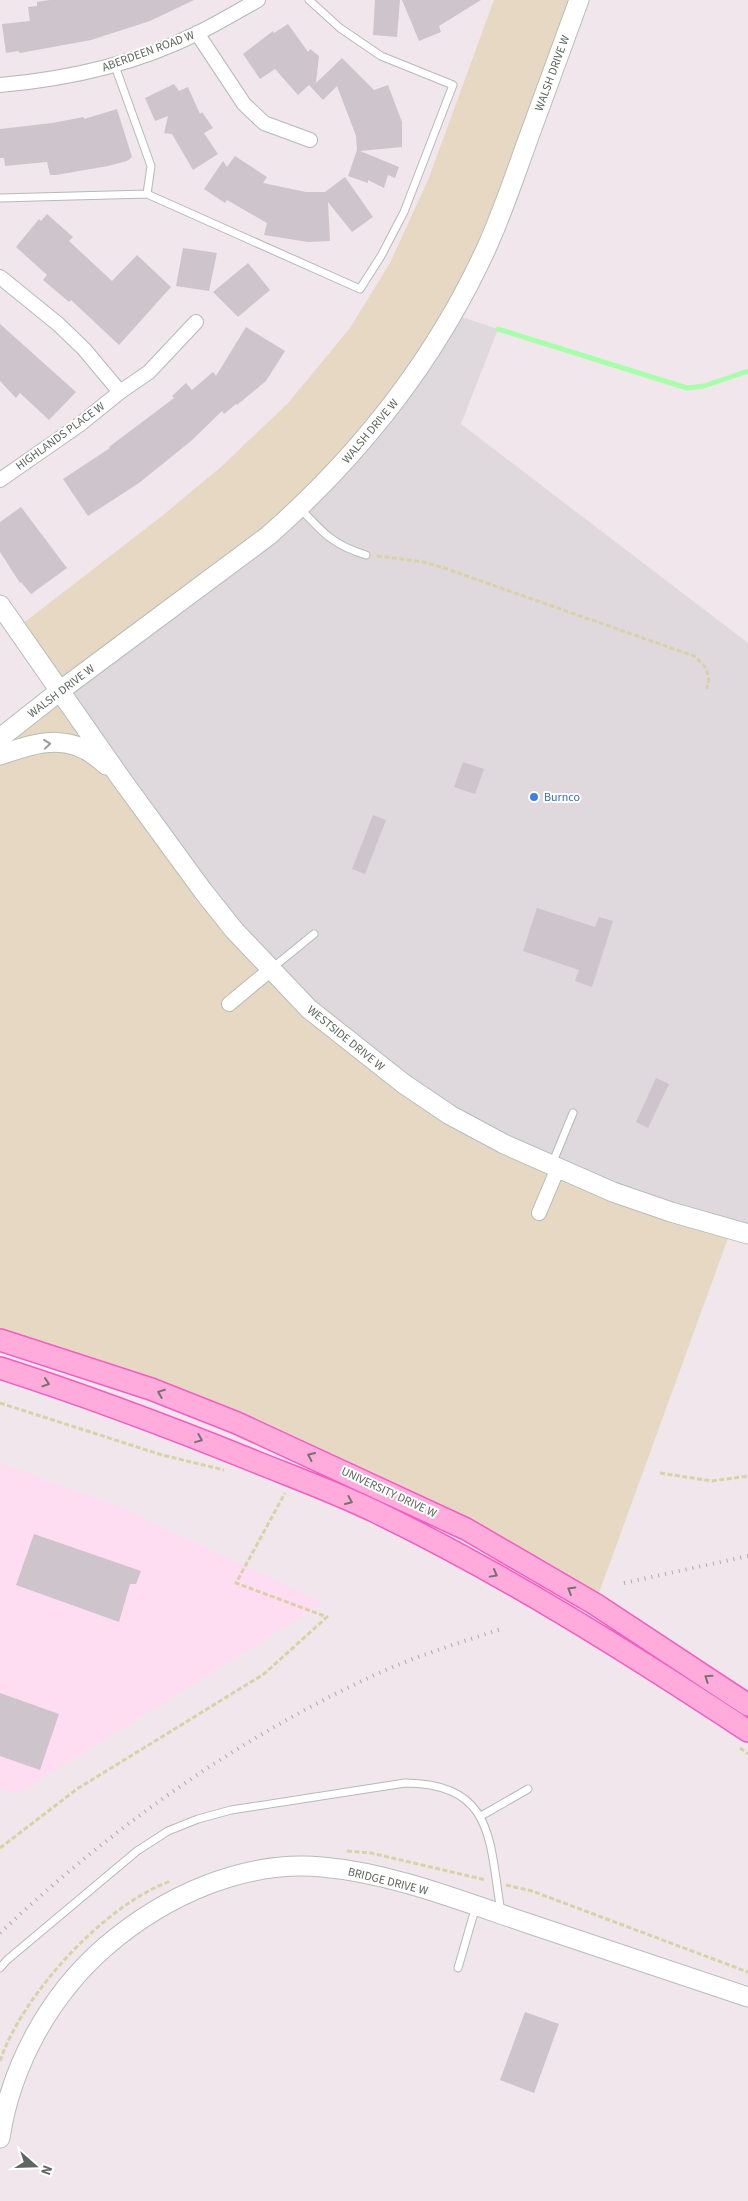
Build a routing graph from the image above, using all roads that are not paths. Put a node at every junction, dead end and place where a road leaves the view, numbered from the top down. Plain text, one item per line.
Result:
1 (258, 0) edge
2 (309, 0) edge
3 (579, 0) edge
4 (197, 33) junction
5 (115, 66) junction
6 (0, 85) edge
7 (310, 140) dead end
8 (147, 194) junction
9 (0, 198) edge
10 (0, 277) edge
11 (196, 322) dead end
12 (120, 392) junction
13 (0, 480) edge
14 (300, 508) junction
15 (366, 555) road end
16 (0, 605) edge
17 (61, 690) junction
18 (0, 738) edge
19 (0, 756) edge
20 (122, 780) junction
21 (314, 934) dead end
22 (270, 970) junction
23 (229, 1004) dead end
24 (573, 1113) dead end
25 (555, 1166) junction
26 (539, 1213) dead end
27 (748, 1234) edge
28 (0, 1340) edge
29 (0, 1368) edge
30 (748, 1705) edge
31 (740, 1737) edge
32 (528, 1789) dead end
33 (481, 1816) junction
34 (476, 1906) junction
35 (502, 1914) junction
36 (0, 1968) edge
37 (458, 1968) dead end
38 (748, 1997) edge
39 (0, 2138) edge

1 - 4 street, ABERDEEN ROAD W
2 - 8 lane
3 - 14 street, WALSH DRIVE W
4 - 5 street, ABERDEEN ROAD W
4 - 7 street
5 - 6 street, ABERDEEN ROAD W
5 - 8 lane
8 - 9 lane
10 - 12 street
11 - 12 street, HIGHLANDS PLACE W
12 - 13 street, HIGHLANDS PLACE W
14 - 15 lane
14 - 17 street, WALSH DRIVE W
16 - 17 street, WESTSIDE DRIVE W
17 - 18 street, WALSH DRIVE W
17 - 20 street, WESTSIDE DRIVE W
19 -> 20 street
20 - 22 street, WESTSIDE DRIVE W
21 - 22 lane
22 - 23 street
22 - 25 street, WESTSIDE DRIVE W
24 - 25 lane
25 - 26 street
25 - 27 street, WESTSIDE DRIVE W
30 -> 28 main road, UNIVERSITY DRIVE W
29 -> 31 main road, UNIVERSITY DRIVE W
32 - 33 lane
33 - 35 lane
33 - 36 lane
34 - 35 street, BRIDGE DRIVE W
34 - 37 lane
34 - 39 street, BRIDGE DRIVE W
35 - 38 street, BRIDGE DRIVE W

